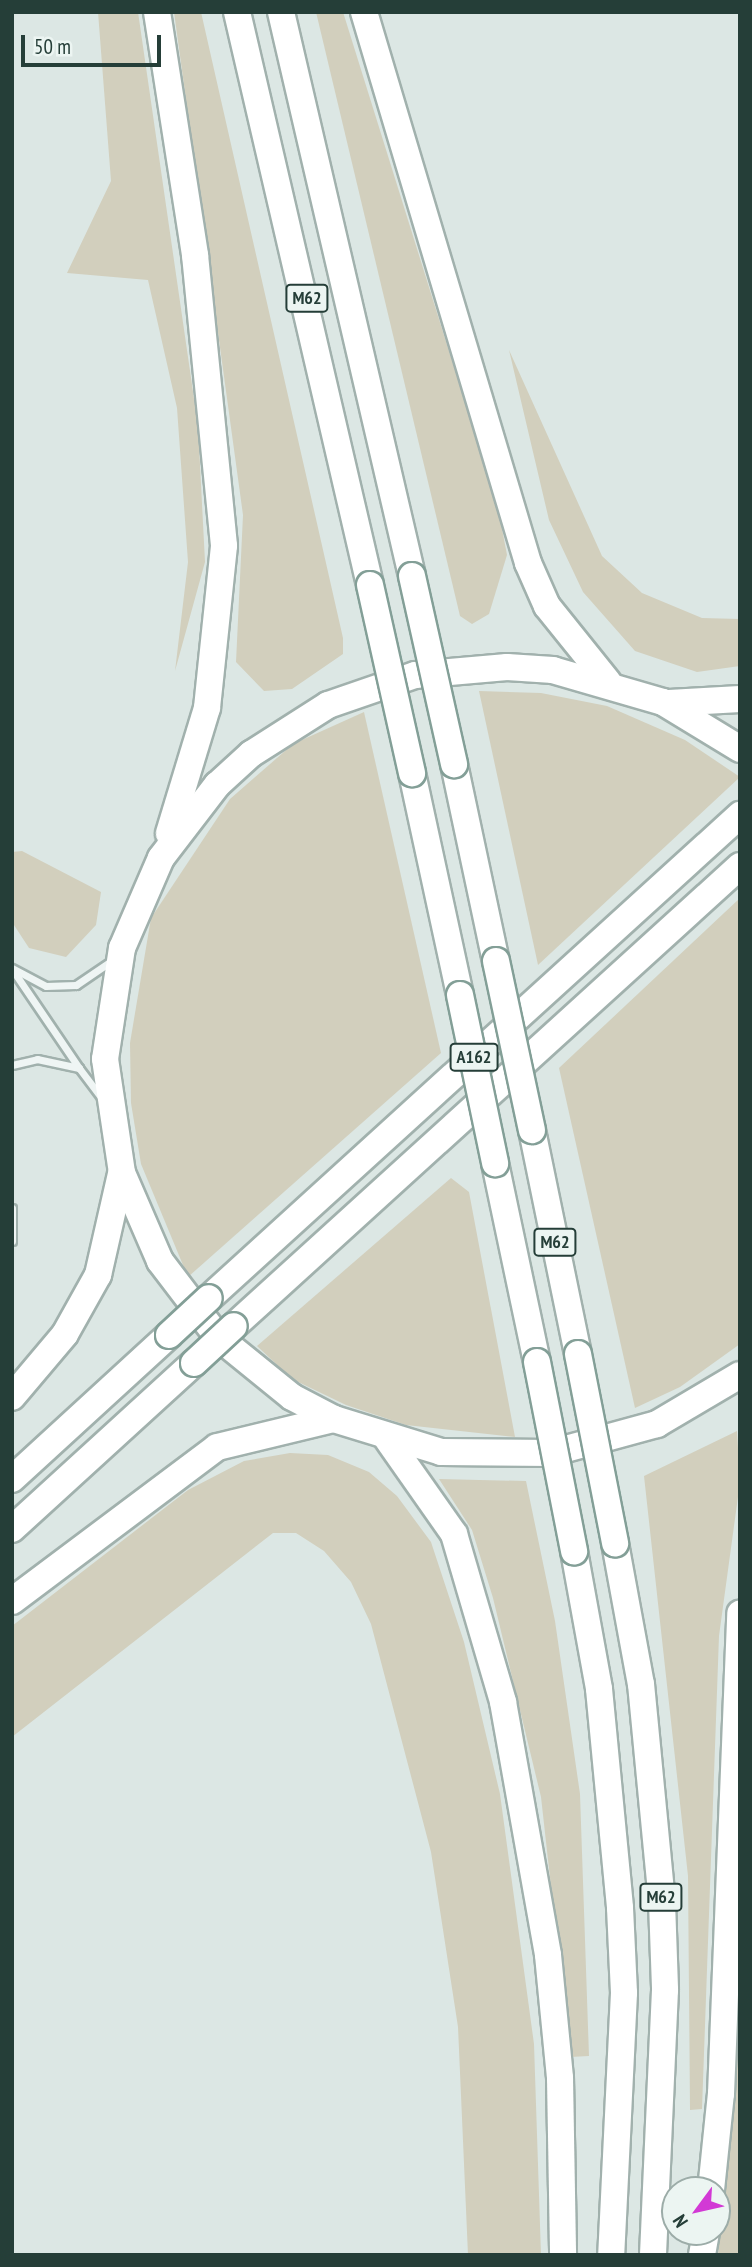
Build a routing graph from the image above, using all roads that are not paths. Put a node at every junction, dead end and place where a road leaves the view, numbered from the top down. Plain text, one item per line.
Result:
1 (157, 12) edge
2 (237, 12) edge
3 (281, 12) edge
4 (364, 12) edge
5 (608, 682) junction
6 (740, 699) edge
7 (663, 702) junction
8 (740, 749) edge
9 (740, 815) edge
10 (161, 858) junction
11 (740, 866) edge
12 (122, 948) junction
13 (12, 968) edge
14 (12, 1065) edge
15 (79, 1068) junction
16 (108, 1106) junction
17 (122, 1173) junction
18 (12, 1208) edge
19 (12, 1241) edge
20 (740, 1375) edge
21 (12, 1397) edge
22 (334, 1419) junction
23 (388, 1440) junction
24 (12, 1479) edge
25 (12, 1529) edge
26 (12, 1601) edge
27 (740, 1613) edge
28 (712, 2176) edge
29 (563, 2255) edge
30 (611, 2255) edge
31 (653, 2255) edge

1 - 10 highway
2 - 30 highway, M62, bridge
3 - 31 highway, M62, bridge
4 - 5 highway
5 - 7 highway
5 - 10 highway
6 - 7 highway
7 - 8 highway
9 - 24 highway, A162, bridge
10 - 12 highway
11 - 25 highway, A162, bridge
12 - 13 lane
12 - 16 highway
13 - 15 lane
14 - 15 lane
15 - 16 lane
16 - 17 highway
17 - 21 highway
17 - 22 highway
18 - 19 lane
20 - 23 highway
22 - 23 highway
22 - 26 highway
23 - 29 highway
27 - 28 highway

